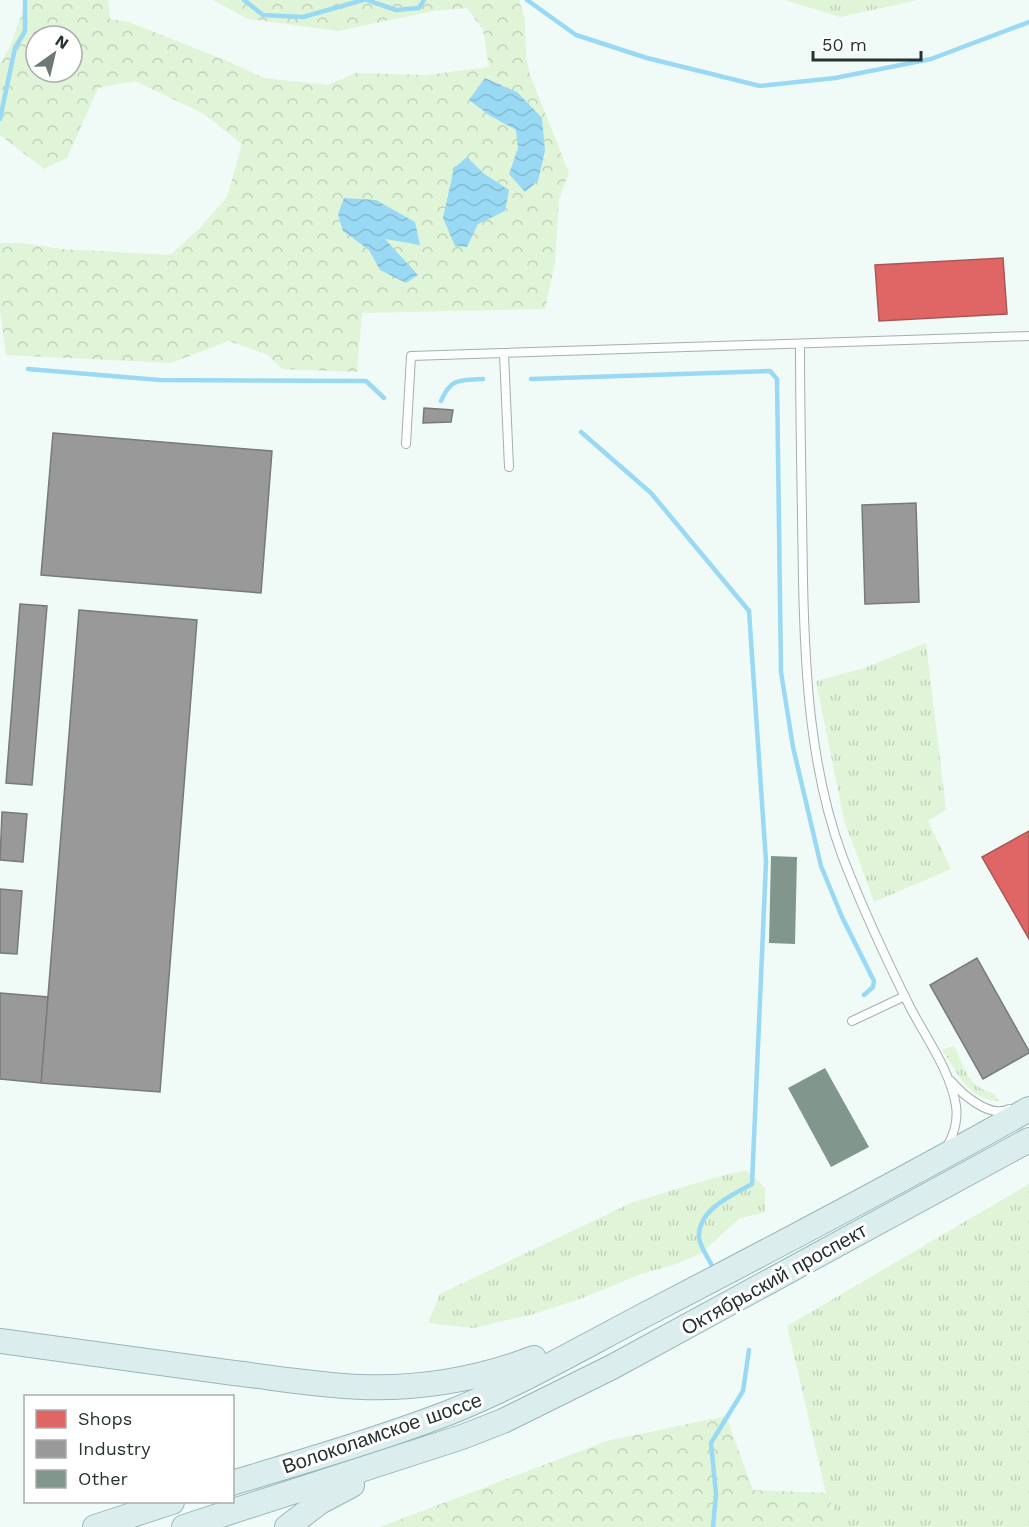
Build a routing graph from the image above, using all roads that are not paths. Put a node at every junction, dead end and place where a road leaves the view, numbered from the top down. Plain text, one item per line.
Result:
1 (1029, 336) edge
2 (800, 344) junction
3 (504, 354) junction
4 (406, 444) dead end
5 (509, 467) dead end
6 (905, 996) junction
7 (852, 1021) dead end
8 (949, 1080) junction
9 (1021, 1108) edge
10 (1029, 1140) edge
11 (909, 1176) junction
12 (656, 1309) junction
13 (0, 1341) edge
14 (516, 1414) junction
15 (234, 1482) edge
16 (169, 1503) edge
17 (95, 1527) edge
18 (184, 1527) edge
19 (287, 1527) edge

1 - 2 lane
2 - 3 lane
2 - 6 lane
3 - 4 lane
3 - 5 lane
6 - 7 lane
6 - 8 lane
8 - 9 lane
8 - 11 lane
9 - 11 main road, Октябрьский проспект
10 - 14 main road, Октябрьский проспект
11 - 12 main road, Октябрьский проспект
12 - 13 main road
12 - 15 main road, Волоколамское шоссе
14 - 18 main road, Волоколамское шоссе
14 - 19 main road
16 - 17 main road

